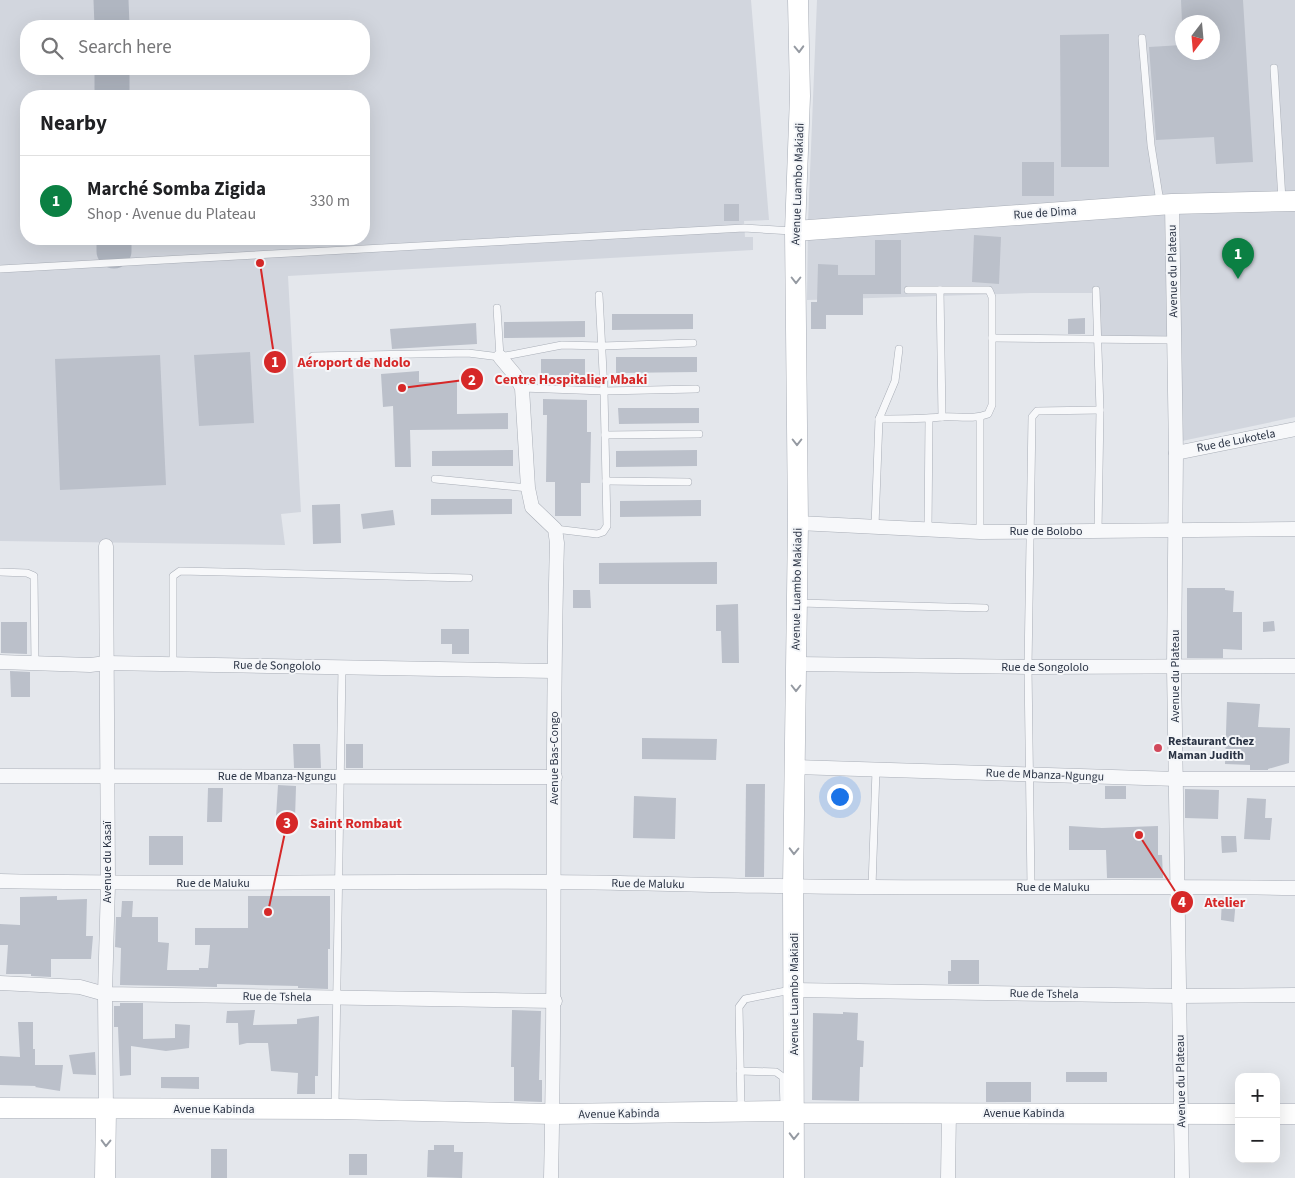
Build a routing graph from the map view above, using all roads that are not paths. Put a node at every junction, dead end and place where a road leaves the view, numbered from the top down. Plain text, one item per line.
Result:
1 (798, 0) edge
2 (1142, 38) dead end
3 (1274, 68) dead end
4 (1289, 201) edge
5 (1166, 205) junction
6 (795, 231) junction
7 (0, 269) edge
8 (908, 290) dead end
9 (940, 290) junction
10 (1096, 290) dead end
11 (599, 295) dead end
12 (497, 308) dead end
13 (992, 338) junction
14 (1097, 339) junction
15 (1174, 340) junction
16 (693, 343) dead end
17 (602, 346) junction
18 (899, 349) dead end
19 (313, 356) dead end
20 (500, 357) junction
21 (522, 388) junction
22 (696, 389) dead end
23 (604, 390) junction
24 (1100, 410) junction
25 (942, 417) junction
26 (980, 417) junction
27 (879, 419) junction
28 (928, 420) junction
29 (1295, 429) edge
30 (699, 434) dead end
31 (605, 435) junction
32 (1176, 453) junction
33 (435, 479) dead end
34 (606, 481) junction
35 (688, 482) dead end
36 (528, 488) junction
37 (798, 523) junction
38 (875, 526) junction
39 (555, 529) junction
40 (928, 529) junction
41 (1295, 529) edge
42 (1030, 531) junction
43 (1098, 531) junction
44 (1176, 531) junction
45 (980, 532) junction
46 (106, 546) dead end
47 (0, 572) edge
48 (469, 578) dead end
49 (797, 603) junction
50 (985, 608) dead end
51 (0, 662) edge
52 (108, 663) junction
53 (35, 664) junction
54 (173, 664) junction
55 (796, 664) junction
56 (1295, 666) edge
57 (342, 667) junction
58 (1028, 667) junction
59 (1174, 667) junction
60 (554, 671) junction
61 (795, 767) junction
62 (876, 770) junction
63 (107, 775) junction
64 (1029, 775) junction
65 (0, 776) edge
66 (340, 776) junction
67 (555, 777) junction
68 (1177, 779) junction
69 (1295, 780) edge
70 (0, 881) edge
71 (554, 882) junction
72 (339, 883) junction
73 (108, 884) junction
74 (1178, 886) junction
75 (793, 887) junction
76 (872, 887) junction
77 (1031, 887) junction
78 (1295, 888) edge
79 (0, 983) edge
80 (794, 990) junction
81 (105, 994) junction
82 (1295, 995) edge
83 (1179, 996) junction
84 (337, 998) junction
85 (554, 1001) junction
86 (740, 1070) junction
87 (0, 1108) edge
88 (106, 1108) junction
89 (335, 1109) junction
90 (742, 1112) junction
91 (789, 1112) junction
92 (949, 1112) junction
93 (1182, 1113) junction
94 (552, 1114) junction
95 (1235, 1114) edge
96 (1280, 1114) edge
97 (1295, 1114) edge
98 (105, 1178) edge
99 (551, 1178) edge
100 (794, 1178) edge
101 (948, 1178) edge
102 (1182, 1178) edge

1 -> 6 street, Avenue Luambo Makiadi
2 - 5 lane
3 - 4 lane
4 - 5 street, Rue de Dima
5 - 6 street, Rue de Dima
5 - 15 street, Avenue du Plateau
6 - 7 lane
6 -> 37 street, Avenue Luambo Makiadi
8 - 9 lane
9 - 13 lane
9 - 25 lane
10 - 14 lane
11 - 17 lane
12 - 20 lane
13 - 14 lane
13 - 26 lane
14 - 15 lane
14 - 24 lane
15 - 32 street, Avenue du Plateau
16 - 17 lane
17 - 20 lane
17 - 23 lane
18 - 27 lane
19 - 20 lane
20 - 21 street
21 - 23 lane
21 - 36 street
22 - 23 lane
23 - 31 lane
24 - 42 lane
24 - 43 lane
25 - 26 lane
25 - 28 lane
26 - 45 lane
27 - 28 lane
27 - 38 lane
28 - 40 lane
29 - 32 street, Rue de Lukotela
30 - 31 lane
31 - 34 lane
32 - 44 street, Avenue du Plateau
33 - 36 lane
34 - 35 lane
34 - 39 lane
36 - 39 street
37 - 38 street, Rue de Bolobo
37 - 49 street, Avenue Luambo Makiadi
38 - 40 street, Rue de Bolobo
39 - 60 street, Avenue Bas-Congo
40 - 45 street, Rue de Bolobo
41 - 44 street, Rue de Bolobo
42 - 43 street, Rue de Bolobo
42 - 45 street, Rue de Bolobo
42 - 58 lane
43 - 44 street, Rue de Bolobo
44 - 59 street, Avenue du Plateau
46 - 52 street, Avenue du Kasaï
47 - 53 lane
48 - 54 lane
49 - 50 lane
49 - 55 street, Avenue Luambo Makiadi
51 - 53 street, Rue de Songololo
52 - 53 street, Rue de Songololo
52 - 54 street, Rue de Songololo
52 - 63 street, Avenue du Kasaï
54 - 57 street, Rue de Songololo
55 - 58 street, Rue de Songololo
55 -> 61 street, Avenue Luambo Makiadi
56 - 59 street, Rue de Songololo
57 - 60 street, Rue de Songololo
57 - 66 lane
58 - 59 street, Rue de Songololo
58 - 64 lane
59 - 68 street, Avenue du Plateau
60 - 67 street, Avenue Bas-Congo
61 - 62 street, Rue de Mbanza-Ngungu
61 -> 75 street, Avenue Luambo Makiadi
62 - 64 street, Rue de Mbanza-Ngungu
62 - 76 lane
63 - 65 street, Rue de Mbanza-Ngungu
63 - 66 street, Rue de Mbanza-Ngungu
63 - 73 street, Avenue du Kasaï
64 - 68 street, Rue de Mbanza-Ngungu
64 - 77 lane
66 - 67 street, Rue de Mbanza-Ngungu
66 - 72 lane
67 - 71 street, Avenue Bas-Congo
68 - 69 street, Rue de Mbanza-Ngungu
68 - 74 street, Avenue du Plateau
70 - 73 street, Rue de Maluku
71 - 72 street, Rue de Maluku
71 - 75 street, Rue de Maluku
71 - 85 street, Avenue Bas-Congo
72 - 73 street, Rue de Maluku
72 - 84 lane
73 - 81 street, Avenue du Kasaï
74 - 77 street, Rue de Maluku
74 - 78 street, Rue de Maluku
74 - 83 street, Avenue du Plateau
75 - 76 street, Rue de Maluku
75 - 80 street, Avenue Luambo Makiadi
76 - 77 street, Rue de Maluku
79 - 81 street, Rue de Tshela
80 - 83 street, Rue de Tshela
80 - 86 lane
80 - 91 street, Avenue Luambo Makiadi
81 - 84 street, Rue de Tshela
81 - 88 street, Avenue du Kasaï
82 - 83 street, Rue de Tshela
83 - 93 street, Avenue du Plateau
84 - 85 street, Rue de Tshela
84 - 89 lane
85 - 94 street, Avenue Bas-Congo
86 - 90 lane
86 - 91 lane
87 - 88 street, Avenue Kabinda
88 - 89 street, Avenue Kabinda
88 -> 98 street, Avenue du Kasaï
89 - 94 street, Avenue Kabinda
90 - 91 street, Avenue Kabinda
90 - 94 street, Avenue Kabinda
91 - 92 street, Avenue Kabinda
91 -> 100 street, Avenue Luambo Makiadi
92 - 93 street, Avenue Kabinda
92 - 101 street
93 - 95 street, Avenue Kabinda
93 - 102 street, Avenue du Plateau
94 - 99 street, Avenue Bas-Congo
96 - 97 street

